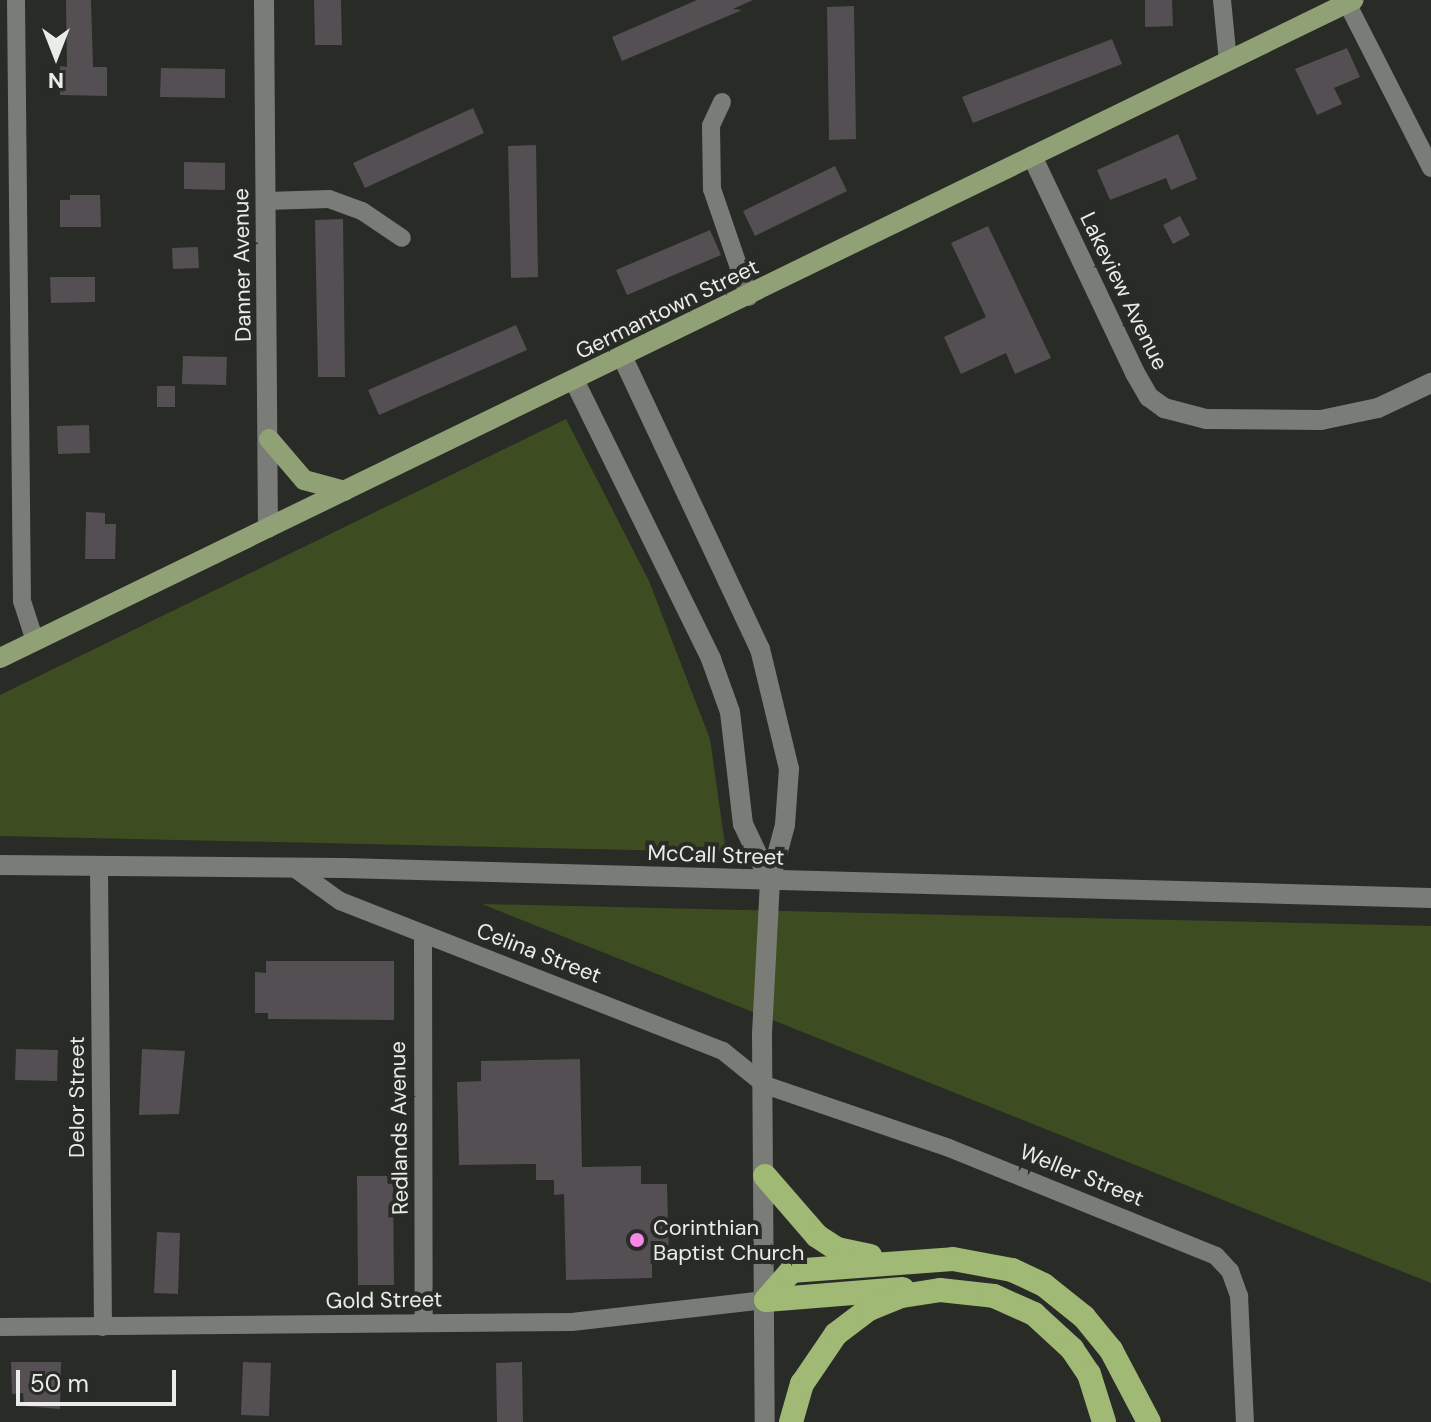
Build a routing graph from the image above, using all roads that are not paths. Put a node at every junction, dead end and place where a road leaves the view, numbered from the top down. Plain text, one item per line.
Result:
1 (16, 0) edge
2 (264, 0) edge
3 (1222, 0) edge
4 (1350, 1) edge
5 (1228, 61) junction
6 (722, 102) dead end
7 (9, 122) edge
8 (1032, 156) junction
9 (1431, 168) edge
10 (267, 201) junction
11 (402, 238) dead end
12 (749, 297) junction
13 (622, 356) junction
14 (574, 380) junction
15 (1431, 383) edge
16 (269, 439) junction
17 (345, 491) junction
18 (268, 528) junction
19 (35, 641) junction
20 (0, 658) edge
21 (0, 865) edge
22 (99, 868) junction
23 (294, 868) junction
24 (770, 881) junction
25 (1431, 898) edge
26 (423, 934) junction
27 (765, 1085) junction
28 (765, 1176) junction
29 (900, 1260) junction
30 (934, 1290) junction
31 (766, 1300) junction
32 (424, 1323) junction
33 (0, 1327) edge
34 (103, 1327) junction
35 (765, 1422) edge
36 (791, 1422) edge
37 (1104, 1422) edge
38 (1149, 1422) edge
39 (1245, 1422) edge

1 - 7 street
2 - 10 street, Danner Avenue
3 - 5 street
4 - 5 main road, Germantown Street
4 - 9 street
5 - 8 main road, Germantown Street
6 - 12 street
7 - 19 street
8 - 12 main road, Germantown Street
8 - 15 street, Lakeview Avenue
10 - 11 street
10 - 16 street, Danner Avenue
12 - 13 main road, Germantown Street
13 - 14 main road, Germantown Street
13 - 24 street
14 - 17 main road, Germantown Street
14 - 24 street
16 - 17 main road
16 - 18 street, Danner Avenue
17 - 18 main road, Germantown Street
18 - 19 main road, Germantown Street
19 - 20 main road, Germantown Street
21 - 22 street, McCall Street
22 - 23 street, McCall Street
22 - 34 street, Delor Street
23 - 24 street, McCall Street
23 - 26 street, Celina Street
24 - 25 street, McCall Street
24 - 27 street
26 - 27 street, Celina Street
26 - 32 street, Redlands Avenue
27 - 28 street
27 - 39 street, Weller Street
28 - 29 highway
28 - 31 street
29 - 31 highway
29 - 38 highway
30 - 31 highway
30 - 36 highway
30 - 37 highway
31 - 32 street, Gold Street
31 - 35 street
32 - 34 street, Gold Street
33 - 34 street, Gold Street

